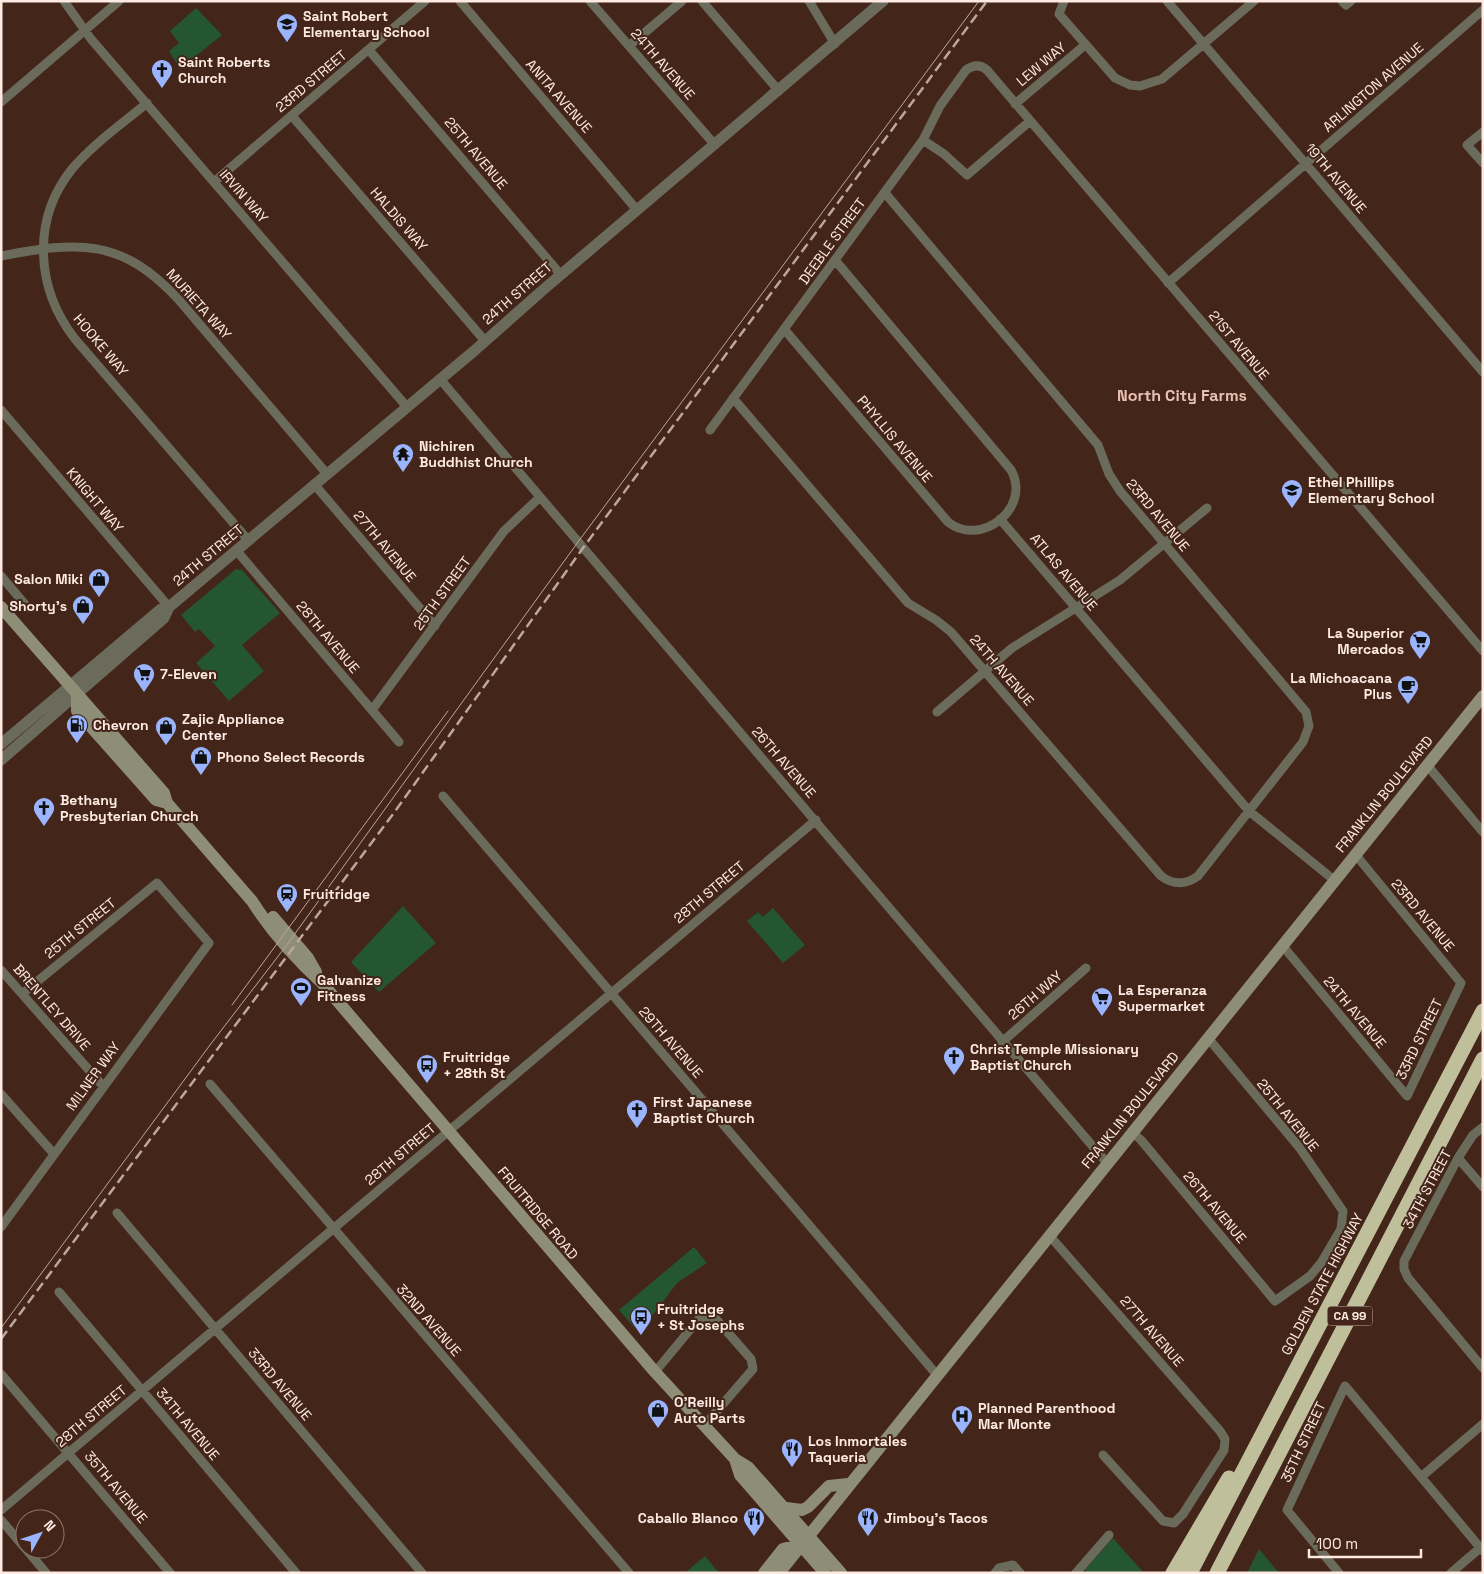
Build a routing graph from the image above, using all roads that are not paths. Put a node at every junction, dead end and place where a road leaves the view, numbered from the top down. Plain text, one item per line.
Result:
1 (64, 1) edge
2 (120, 1) edge
3 (425, 1) edge
4 (460, 1) edge
5 (590, 1) edge
6 (682, 1) edge
7 (702, 1) edge
8 (809, 1) edge
9 (883, 1) edge
10 (1064, 1) edge
11 (1167, 1) edge
12 (1254, 1) edge
13 (1483, 10) edge
14 (85, 31) junction
15 (835, 44) junction
16 (1204, 44) junction
17 (1085, 45) junction
18 (629, 46) junction
19 (369, 50) junction
20 (971, 66) joint
21 (779, 91) junction
22 (1, 102) edge
23 (146, 103) junction
24 (1015, 104) junction
25 (292, 116) junction
26 (1030, 121) junction
27 (1483, 132) edge
28 (923, 140) junction
29 (715, 146) junction
30 (1306, 164) junction
31 (1483, 164) edge
32 (214, 182) junction
33 (885, 193) junction
34 (637, 210) junction
35 (43, 248) junction
36 (1, 256) edge
37 (835, 260) junction
38 (561, 275) junction
39 (1168, 283) junction
40 (784, 328) junction
41 (485, 341) junction
42 (1483, 372) edge
43 (440, 379) junction
44 (733, 398) junction
45 (407, 407) junction
46 (1, 410) edge
47 (710, 430) dead end
48 (327, 474) junction
49 (314, 484) junction
50 (540, 497) junction
51 (1207, 508) dead end
52 (1000, 519) junction
53 (248, 540) junction
54 (1165, 544) junction
55 (236, 550) junction
56 (1, 576) edge
57 (1, 607) edge
58 (169, 607) junction
59 (28, 608) dead end
60 (1076, 608) junction
61 (435, 626) junction
62 (1483, 650) edge
63 (984, 671) junction
64 (73, 691) junction
65 (1483, 696) edge
66 (372, 710) junction
67 (937, 712) dead end
68 (399, 742) dead end
69 (1, 744) edge
70 (1, 760) edge
71 (1427, 765) junction
72 (443, 796) dead end
73 (1249, 811) junction
74 (816, 820) junction
75 (1482, 830) edge
76 (1355, 854) junction
77 (1334, 880) junction
78 (209, 943) joint
79 (1282, 945) junction
80 (1086, 968) dead end
81 (1, 970) edge
82 (611, 993) junction
83 (22, 994) junction
84 (1456, 995) joint
85 (1483, 1011) edge
86 (1208, 1038) junction
87 (1002, 1042) junction
88 (1483, 1059) edge
89 (210, 1084) dead end
90 (103, 1086) junction
91 (1, 1094) edge
92 (1407, 1096) joint
93 (1483, 1127) edge
94 (448, 1131) junction
95 (1132, 1132) junction
96 (54, 1154) junction
97 (1458, 1158) junction
98 (1107, 1162) junction
99 (1483, 1187) edge
100 (117, 1213) dead end
101 (1, 1227) edge
102 (333, 1228) junction
103 (1049, 1235) junction
104 (59, 1292) dead end
105 (1276, 1301) joint
106 (215, 1329) junction
107 (1483, 1368) edge
108 (655, 1372) junction
109 (1, 1374) edge
110 (937, 1375) junction
111 (142, 1391) junction
112 (1281, 1400) junction
113 (1483, 1424) edge
114 (704, 1426) junction
115 (68, 1453) junction
116 (1103, 1455) dead end
117 (735, 1459) junction
118 (1421, 1477) junction
119 (848, 1484) junction
120 (1254, 1505) junction
121 (786, 1508) junction
122 (1, 1510) edge
123 (1, 1520) edge
124 (1109, 1535) dead end
125 (15, 1537) edge
126 (805, 1539) junction
127 (1482, 1550) edge
128 (34, 1559) edge
129 (823, 1570) edge
130 (46, 1573) edge
131 (170, 1573) edge
132 (296, 1573) edge
133 (422, 1573) edge
134 (628, 1573) edge
135 (764, 1573) edge
136 (779, 1573) edge
137 (787, 1573) edge
138 (842, 1573) edge
139 (995, 1573) edge
140 (1020, 1573) edge
141 (1076, 1573) edge
142 (1173, 1573) edge
143 (1190, 1573) edge
144 (1217, 1573) edge
145 (1225, 1573) edge
146 (1340, 1573) edge
147 (1451, 1573) edge

1 - 14 street, IRVIN WAY
2 - 14 street
3 - 19 street, 23RD STREET
4 - 34 street, ANITA AVENUE
5 - 18 street, 24TH AVENUE
6 - 18 street
7 - 21 street
8 - 15 street
9 - 15 street, 24TH STREET
10 - 17 street
11 - 16 street, 19TH AVENUE
12 - 16 street
13 - 30 street, ARLINGTON AVENUE
14 - 22 street
14 - 23 street, IRVIN WAY
15 - 21 street, 24TH STREET
16 - 17 street
16 - 30 street, 19TH AVENUE
17 - 24 street, LEW WAY
18 - 29 street, 24TH AVENUE
19 - 25 street, 23RD STREET
19 - 38 street, 25TH AVENUE
20 - 24 street, 21ST AVENUE
20 - 28 street, DEEBLE STREET
21 - 29 street, 24TH STREET
23 - 32 street, IRVIN WAY
23 - 35 street, HOOKE WAY
24 - 26 street, 21ST AVENUE
25 - 32 street, 23RD STREET
25 - 41 street, HALDIS WAY
26 - 28 street
26 - 39 street, 21ST AVENUE
27 - 31 street
28 - 33 street, DEEBLE STREET
29 - 34 street, 24TH STREET
30 - 39 street, ARLINGTON AVENUE
30 - 42 street, 19TH AVENUE
32 - 45 street, IRVIN WAY
33 - 37 street, DEEBLE STREET
33 - 54 street, 23RD AVENUE
34 - 38 street, 24TH STREET
35 - 36 street, MURIETA WAY
35 - 48 street, MURIETA WAY
35 - 53 street, HOOKE WAY
37 - 40 street, DEEBLE STREET
37 - 52 street
38 - 41 street, 24TH STREET
39 - 62 street, 21ST AVENUE
40 - 44 street, DEEBLE STREET
40 - 52 street, PHYLLIS AVENUE
41 - 43 street, 24TH STREET
43 - 45 street, 24TH STREET
43 - 50 street, 26TH AVENUE
44 - 47 street, DEEBLE STREET
44 - 63 street, 24TH AVENUE
45 - 48 street, 24TH STREET
46 - 58 street, KNIGHT WAY
48 - 49 street, 24TH STREET
49 - 53 street, 24TH STREET
49 - 61 street, 27TH AVENUE
50 - 61 street, 25TH STREET
50 - 74 street, 26TH AVENUE
51 - 54 street
52 - 60 street, ATLAS AVENUE
53 - 55 street, 24TH STREET
54 - 60 street
54 - 73 street, 23RD AVENUE
55 - 58 street, 24TH STREET
55 - 66 street, 28TH AVENUE
56 - 59 street
57 - 64 main road, FRUITRIDGE ROAD
58 - 64 street, 24TH STREET
60 - 63 street
60 - 73 street, ATLAS AVENUE
61 - 66 street, 25TH STREET
63 - 67 street
63 - 73 street, 24TH AVENUE
64 - 69 street, 24TH STREET
64 - 70 street, 24TH STREET
64 - 94 main road, FRUITRIDGE ROAD
65 - 71 main road, FRANKLIN BOULEVARD
66 - 68 street, 28TH AVENUE
71 - 75 street
71 - 76 main road, FRANKLIN BOULEVARD
72 - 82 street, 29TH AVENUE
73 - 77 street, ATLAS AVENUE
74 - 82 street, 28TH STREET
74 - 87 street, 26TH AVENUE
76 - 77 main road, FRANKLIN BOULEVARD
76 - 84 street, 23RD AVENUE
77 - 79 main road, FRANKLIN BOULEVARD
78 - 83 street, 25TH STREET
78 - 90 street, MILNER WAY
79 - 86 main road, FRANKLIN BOULEVARD
79 - 92 street, 24TH AVENUE
80 - 87 street, 26TH WAY
81 - 83 street, BRENTLEY DRIVE
82 - 94 street, 28TH STREET
82 - 110 street, 29TH AVENUE
83 - 90 street, BRENTLEY DRIVE
84 - 92 street, 33RD STREET
85 - 112 highway, GOLDEN STATE HIGHWAY / CA 99
86 - 95 main road, FRANKLIN BOULEVARD
86 - 105 street, 25TH AVENUE
87 - 98 street, 26TH AVENUE
88 - 120 highway, CA 99
89 - 102 street, 32ND AVENUE
90 - 96 street, MILNER WAY
91 - 96 street
93 - 97 street, 34TH STREET
94 - 102 street, 28TH STREET
94 - 108 main road, FRUITRIDGE ROAD
95 - 98 main road, FRANKLIN BOULEVARD
95 - 105 street, 26TH AVENUE
96 - 101 street, MILNER WAY
97 - 99 street
97 - 107 street, 34TH STREET
98 - 103 main road, FRANKLIN BOULEVARD
100 - 106 street, 33RD AVENUE
102 - 106 street, 28TH STREET
102 - 134 street, 32ND AVENUE
103 - 110 main road, FRANKLIN BOULEVARD
103 - 116 street, 27TH AVENUE
104 - 111 street, 34TH AVENUE
106 - 111 street, 28TH STREET
106 - 133 street, 33RD AVENUE
108 - 114 main road, FRUITRIDGE ROAD
108 - 114 street
109 - 115 street, 35TH AVENUE
110 - 119 main road, FRANKLIN BOULEVARD
111 - 115 street, 28TH STREET
111 - 132 street, 34TH AVENUE
112 - 142 highway
112 - 143 highway, GOLDEN STATE HIGHWAY / CA 99
113 - 118 street
114 - 117 main road, FRUITRIDGE ROAD
115 - 122 street, 28TH STREET
115 - 131 street, 35TH AVENUE
117 - 121 main road, FRUITRIDGE ROAD
117 - 126 main road, FRUITRIDGE ROAD
118 - 127 street
118 - 146 street, 35TH STREET
119 - 121 main road
119 - 126 main road, FRANKLIN BOULEVARD
120 - 144 highway, CA 99
120 - 145 highway
121 - 126 main road, FRUITRIDGE ROAD
123 - 125 street
124 - 141 street
126 - 129 main road, FRUITRIDGE ROAD
126 - 135 main road, FRANKLIN BOULEVARD
126 - 136 main road, FRANKLIN BOULEVARD
126 - 138 main road, FRUITRIDGE ROAD
127 - 147 street
128 - 130 street
129 - 137 main road
139 - 140 street

